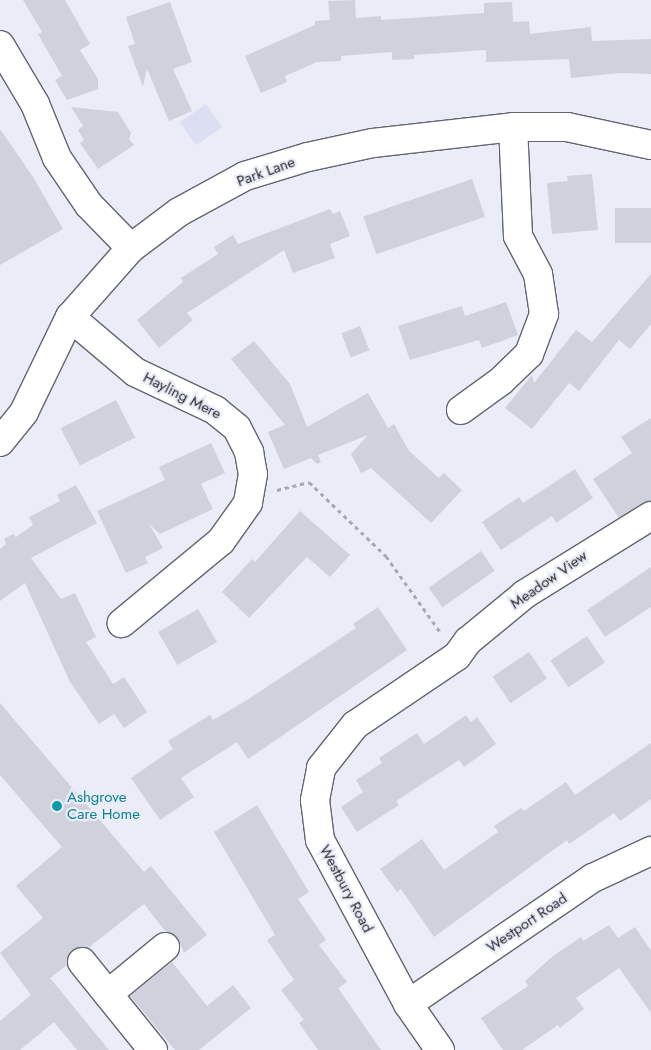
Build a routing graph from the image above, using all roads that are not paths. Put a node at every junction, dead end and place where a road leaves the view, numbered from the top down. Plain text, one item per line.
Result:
1 (0, 45) edge
2 (513, 127) junction
3 (651, 145) edge
4 (131, 248) junction
5 (70, 317) junction
6 (461, 410) dead end
7 (0, 442) edge
8 (651, 516) edge
9 (122, 623) dead end
10 (457, 656) joint
11 (649, 856) edge
12 (166, 947) dead end
13 (82, 962) dead end
14 (108, 994) junction
15 (408, 1004) junction
16 (153, 1050) edge
17 (440, 1050) edge

1 - 4 street
2 - 3 street, Park Lane
2 - 4 street, Park Lane
2 - 6 street
4 - 5 street, Park Lane
5 - 7 street, Park Lane
5 - 9 street, Hayling Mere
8 - 10 street, Meadow View
10 - 15 street, Westbury Road
11 - 15 street, Westport Road
12 - 14 street
13 - 14 street
14 - 16 street
15 - 17 street, Westbury Road

